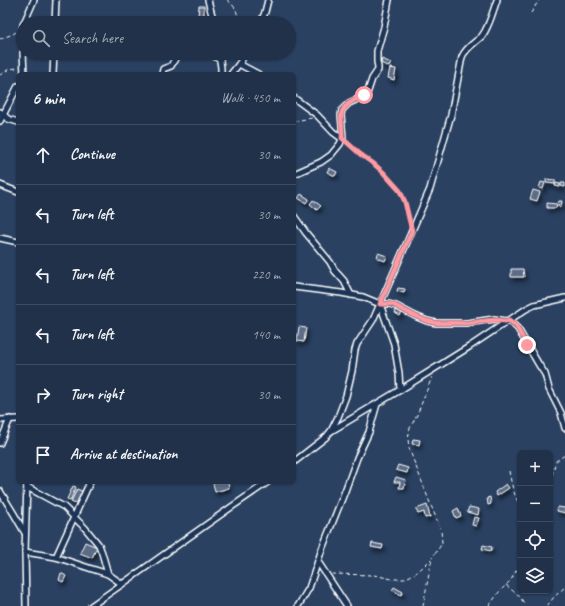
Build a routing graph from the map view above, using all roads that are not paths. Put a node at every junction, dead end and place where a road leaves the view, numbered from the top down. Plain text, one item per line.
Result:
1 (34, 0) edge
2 (56, 0) edge
3 (208, 0) edge
4 (268, 0) edge
5 (389, 0) edge
6 (497, 0) edge
7 (27, 16) edge
8 (55, 16) edge
9 (212, 16) edge
10 (264, 16) edge
11 (24, 60) edge
12 (54, 60) edge
13 (174, 60) edge
14 (220, 60) edge
15 (242, 60) edge
16 (239, 64) junction
17 (24, 72) edge
18 (53, 72) edge
19 (162, 72) edge
20 (221, 72) edge
21 (233, 72) edge
22 (254, 72) edge
23 (16, 89) edge
24 (296, 100) edge
25 (2, 114) edge
26 (0, 121) edge
27 (16, 121) edge
28 (342, 138) junction
29 (296, 173) edge
30 (0, 185) edge
31 (16, 191) edge
32 (296, 219) edge
33 (0, 238) edge
34 (16, 242) edge
35 (296, 287) edge
36 (565, 291) edge
37 (351, 295) junction
38 (564, 298) edge
39 (380, 304) junction
40 (509, 320) junction
41 (400, 390) junction
42 (377, 404) junction
43 (10, 419) junction
44 (16, 419) edge
45 (0, 420) edge
46 (565, 428) edge
47 (331, 431) junction
48 (0, 443) edge
49 (296, 460) edge
50 (89, 484) edge
51 (265, 484) edge
52 (27, 485) edge
53 (0, 491) edge
54 (74, 517) junction
55 (25, 534) junction
56 (25, 552) junction
57 (56, 557) junction
58 (318, 562) junction
59 (108, 574) junction
60 (122, 584) junction
61 (26, 606) edge
62 (91, 606) edge
63 (298, 606) edge
64 (347, 606) edge

1 - 7 street
2 - 8 street
3 - 9 street
4 - 10 street
5 - 28 street
6 - 39 street
11 - 17 street
12 - 18 street
13 - 19 street
14 - 20 street
15 - 16 street
16 - 21 street
16 - 22 street
23 - 25 street
24 - 28 street
25 - 26 street
25 - 27 street
28 - 29 street
30 - 31 street
32 - 37 street
33 - 34 street
35 - 37 street
36 - 38 street
37 - 39 street
38 - 40 street
39 - 40 street
39 - 41 street
39 - 47 street
40 - 41 street
40 - 46 street
41 - 42 street
42 - 47 street
42 - 58 street
43 - 44 street
43 - 45 street
43 - 48 street
47 - 49 street
50 - 54 street
51 - 60 street
52 - 54 street
52 - 55 street
53 - 55 street
54 - 57 street
54 - 59 street
55 - 56 street
56 - 57 street
56 - 61 street
57 - 59 street
58 - 63 street
58 - 64 street
59 - 60 street
60 - 62 street

